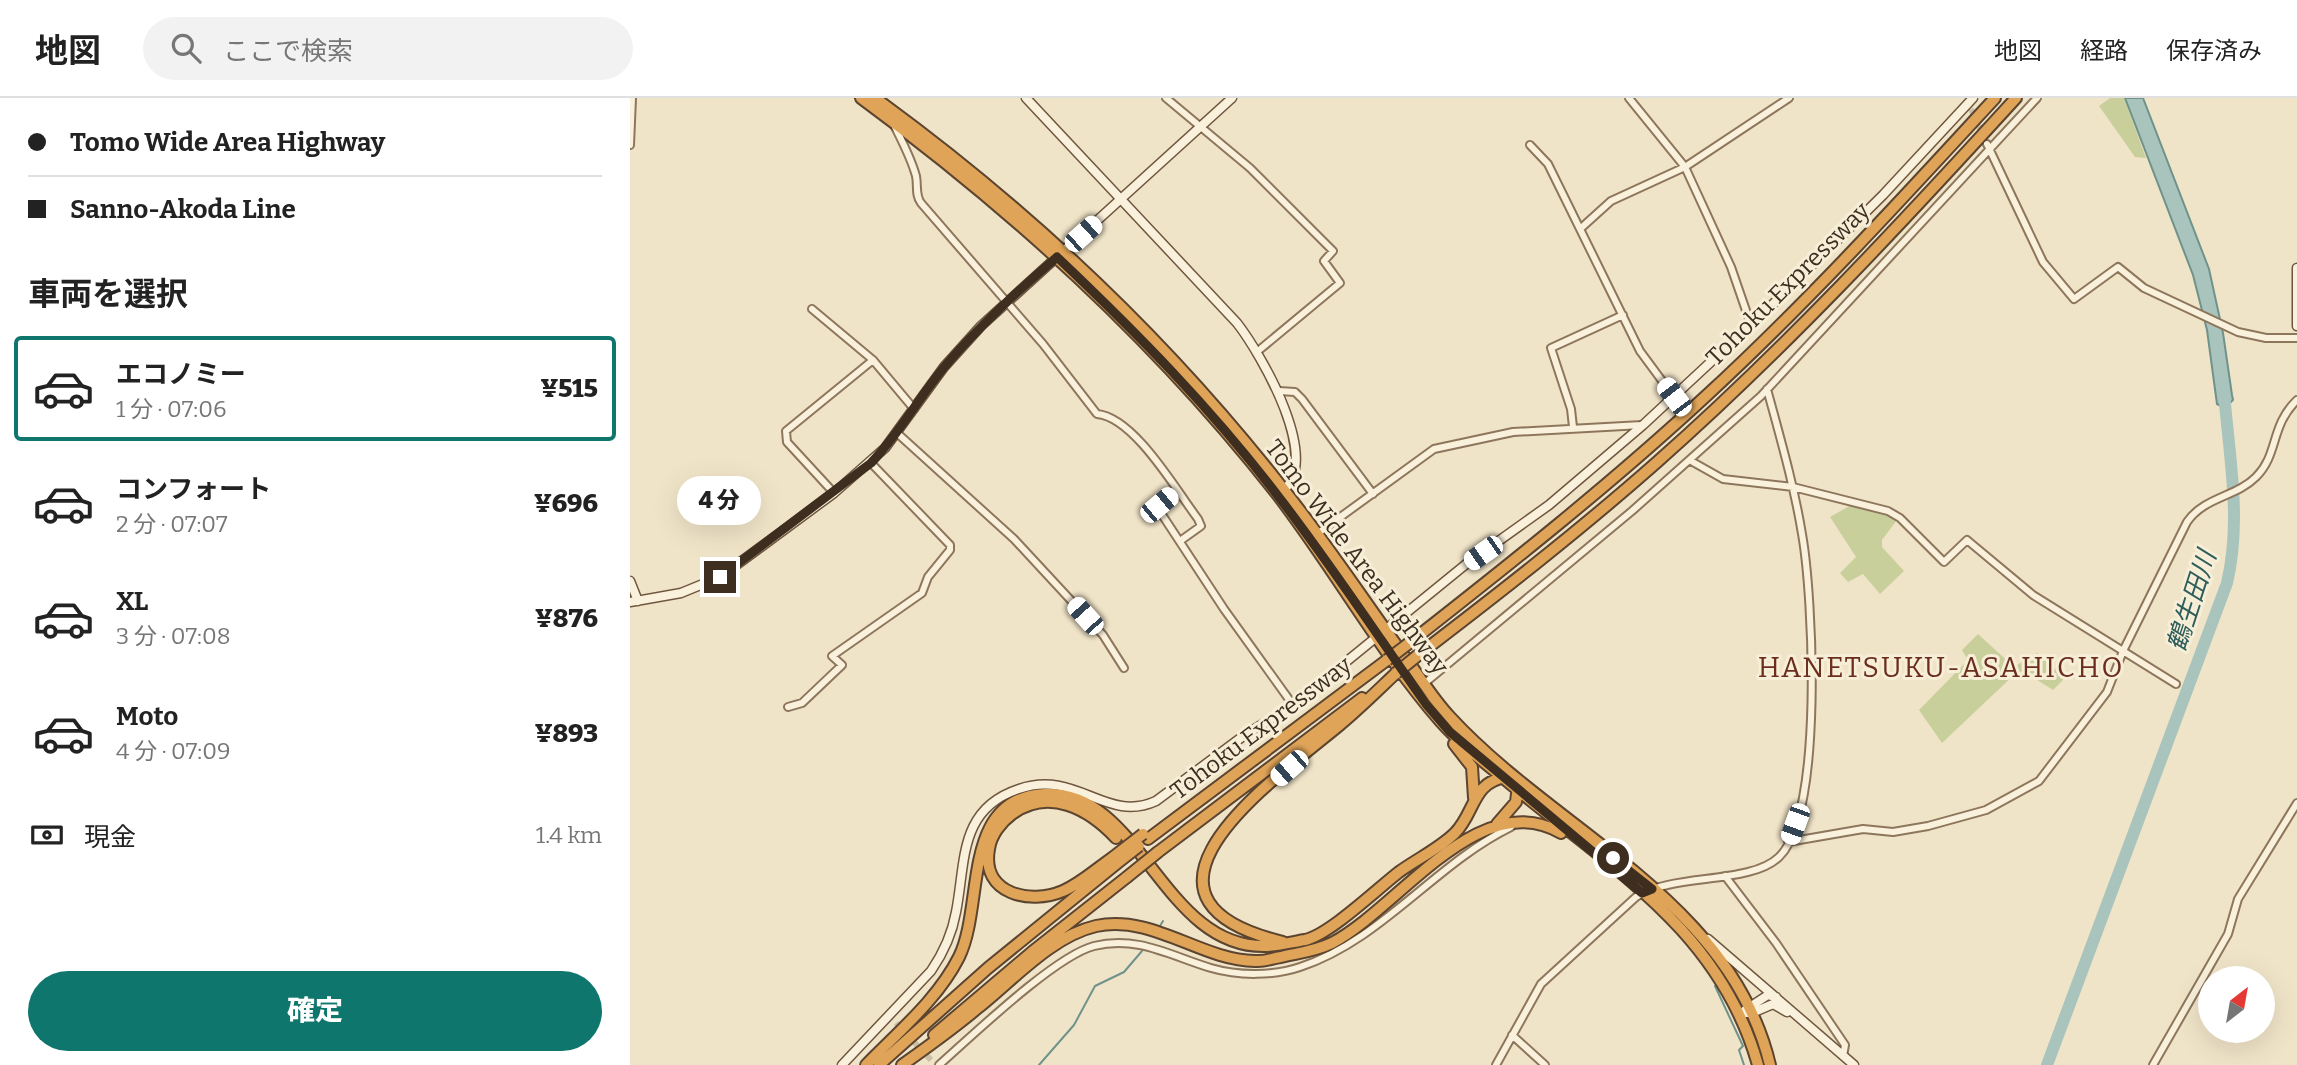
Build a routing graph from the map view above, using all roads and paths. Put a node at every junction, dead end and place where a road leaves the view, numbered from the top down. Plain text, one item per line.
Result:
1 (632, 98) edge
2 (861, 98) edge
3 (875, 98) edge
4 (1026, 98) edge
5 (1166, 98) edge
6 (1232, 98) edge
7 (1629, 98) edge
8 (1789, 98) edge
9 (1995, 98) edge
10 (2016, 98) edge
11 (2037, 98) edge
12 (1970, 102) edge
13 (892, 121) junction
14 (1202, 126) junction
15 (1987, 144) tunnel mouth
16 (630, 145) edge
17 (1530, 145) dead end
18 (1991, 151) junction
19 (1685, 167) junction
20 (1122, 200) junction
21 (1580, 229) junction
22 (1060, 254) junction
23 (2297, 268) edge
24 (1006, 301) junction
25 (812, 309) dead end
26 (1623, 316) junction
27 (1751, 325) junction
28 (2297, 326) edge
29 (2297, 338) edge
30 (1258, 351) junction
31 (873, 360) junction
32 (1768, 389) junction
33 (1279, 391) junction
34 (1674, 397) junction
35 (2297, 400) edge
36 (914, 409) junction
37 (1643, 425) junction
38 (1573, 427) junction
39 (897, 433) junction
40 (1690, 461) junction
41 (871, 463) junction
42 (1793, 487) junction
43 (1176, 491) junction
44 (1281, 492) junction
45 (834, 494) junction
46 (1373, 494) junction
47 (1317, 534) junction
48 (1180, 541) junction
49 (630, 582) edge
50 (634, 601) edge
51 (1383, 634) junction
52 (2123, 651) junction
53 (1124, 668) dead end
54 (1396, 673) junction
55 (1425, 683) junction
56 (2176, 684) dead end
57 (1426, 704) junction
58 (1293, 705) junction
59 (789, 707) dead end
60 (1517, 776) junction
61 (1502, 777) junction
62 (1518, 791) junction
63 (1474, 798) junction
64 (2297, 803) edge
65 (1497, 824) junction
66 (1520, 825) dead end
67 (1788, 842) junction
68 (1588, 848) junction
69 (1114, 861) junction
70 (1724, 876) junction
71 (1647, 891) junction
72 (1704, 936) junction
73 (1285, 943) junction
74 (1279, 957) junction
75 (1776, 997) junction
76 (1751, 1009) junction
77 (1740, 1013) junction
78 (889, 1015) junction
79 (896, 1023) tunnel mouth
80 (1813, 1030) junction
81 (1512, 1035) junction
82 (1843, 1056) junction
83 (935, 1063) edge
84 (842, 1065) edge
85 (866, 1065) edge
86 (879, 1065) edge
87 (902, 1065) edge
88 (1496, 1065) edge
89 (1545, 1065) edge
90 (1758, 1065) edge
91 (1770, 1065) edge
92 (1854, 1065) edge
93 (2153, 1065) edge

1 - 16 street
2 - 13 highway, Tomo Wide Area Highway
3 - 22 highway, Tomo Wide Area Highway
4 - 20 street
5 - 14 street
6 - 14 street
7 - 19 street
8 - 19 street
9 - 69 highway, Tohoku Expressway, bridge
10 - 54 highway, Tohoku Expressway, bridge
11 - 18 street
12 - 27 street
13 - 22 highway, Tomo Wide Area Highway
13 - 24 street
14 - 20 street
14 - 30 street
15 - 18 street
17 - 21 street
18 - 29 street
18 - 32 street
19 - 21 street
19 - 27 street
20 - 22 street
20 - 30 street
21 - 26 street
22 - 24 street
22 - 44 highway, Tomo Wide Area Highway
23 - 28 street
24 - 36 street
24 - 43 street
25 - 31 street
26 - 34 street
26 - 38 street
27 - 34 street
30 - 33 street
31 - 36 street
31 - 45 street
32 - 40 street
32 - 42 street
33 - 44 street
33 - 46 street
34 - 37 street
35 - 52 street
36 - 39 street
37 - 38 street
37 - 51 street
38 - 46 street
39 - 41 street
39 - 53 street
40 - 42 street
40 - 55 street
41 - 45 street
41 - 59 street
42 - 52 street
42 - 67 street
43 - 48 street
43 - 48 street
44 - 47 highway, Tomo Wide Area Highway
44 - 51 highway, Tomo Wide Area Highway
45 - 50 street
46 - 47 street
47 - 51 highway, Tomo Wide Area Highway
48 - 58 street
49 - 50 street
51 - 55 highway, Tomo Wide Area Highway
51 - 57 highway, Tomo Wide Area Highway
51 - 58 street
52 - 56 street
52 - 67 street
54 - 73 highway
54 - 87 highway, Tohoku Expressway, bridge
55 - 60 highway, Tomo Wide Area Highway
57 - 61 highway, Tomo Wide Area Highway
57 - 63 highway
58 - 78 street
60 - 61 highway
60 - 62 highway
60 - 71 highway, Tomo Wide Area Highway
61 - 62 highway, Tomo Wide Area Highway
61 - 63 highway
62 - 65 highway
62 - 68 highway, Tomo Wide Area Highway
63 - 73 highway
64 - 93 street
65 - 68 highway
65 - 74 highway
66 - 83 street
67 - 70 street
68 - 71 highway, Tomo Wide Area Highway
69 - 74 highway
69 - 86 highway, Tohoku Expressway
70 - 71 street
70 - 82 street
71 - 72 highway, Tomo Wide Area Highway
71 - 77 highway, Tomo Wide Area Highway
71 - 81 street
72 - 75 street
72 - 76 highway, Tomo Wide Area Highway
73 - 85 highway
74 - 87 highway
75 - 76 street
75 - 80 street
76 - 77 street
76 - 80 street
76 - 91 highway, Tomo Wide Area Highway
77 - 90 highway, Tomo Wide Area Highway
78 - 79 street
78 - 84 street
80 - 82 street
81 - 88 street
81 - 89 street
82 - 92 street

